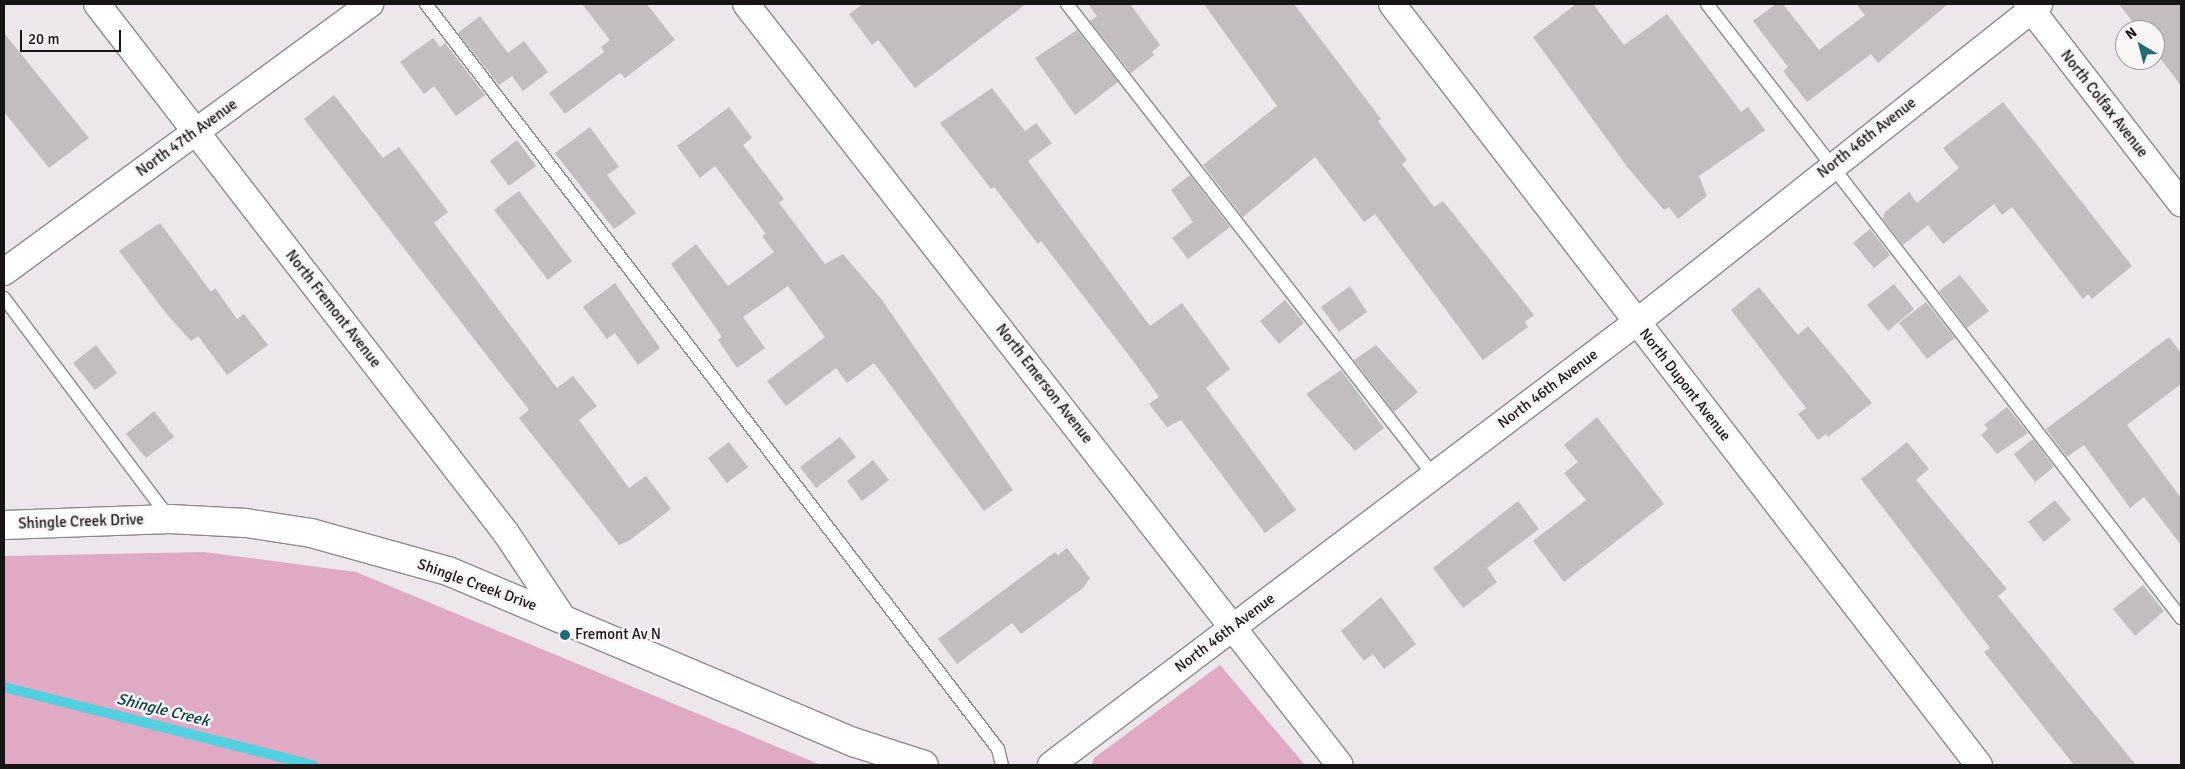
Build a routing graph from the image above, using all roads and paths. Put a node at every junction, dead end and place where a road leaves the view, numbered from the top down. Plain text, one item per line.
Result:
1 (97, 4) edge
2 (370, 4) edge
3 (426, 4) edge
4 (746, 4) edge
5 (1067, 4) edge
6 (1392, 4) edge
7 (1707, 4) edge
8 (2033, 6) edge
9 (197, 132) junction
10 (1832, 165) junction
11 (2181, 203) edge
12 (4, 272) edge
13 (4, 298) edge
14 (1637, 322) junction
15 (1434, 476) junction
16 (170, 519) junction
17 (4, 525) edge
18 (563, 618) junction
19 (2181, 618) edge
20 (1234, 626) junction
21 (924, 765) edge
22 (1002, 765) edge
23 (1051, 765) edge
24 (1340, 765) edge
25 (1979, 765) edge

1 - 9 street, North Fremont Avenue
2 - 9 street, North 47th Avenue
3 - 22 lane
4 - 20 street, North Emerson Avenue
5 - 15 lane
6 - 14 street, North Dupont Avenue
7 - 10 lane
8 - 10 street, North 46th Avenue
8 - 11 street, North Colfax Avenue
9 - 12 street, North 47th Avenue
9 - 18 street, North Fremont Avenue
10 - 14 street, North 46th Avenue
10 - 19 lane
13 - 16 lane
14 - 15 street, North 46th Avenue
14 - 25 street, North Dupont Avenue
15 - 20 street, North 46th Avenue
16 - 17 street, Shingle Creek Drive
16 - 18 street, Shingle Creek Drive
18 - 21 street, Shingle Creek Drive
20 - 23 street, North 46th Avenue
20 - 24 street, North Emerson Avenue

